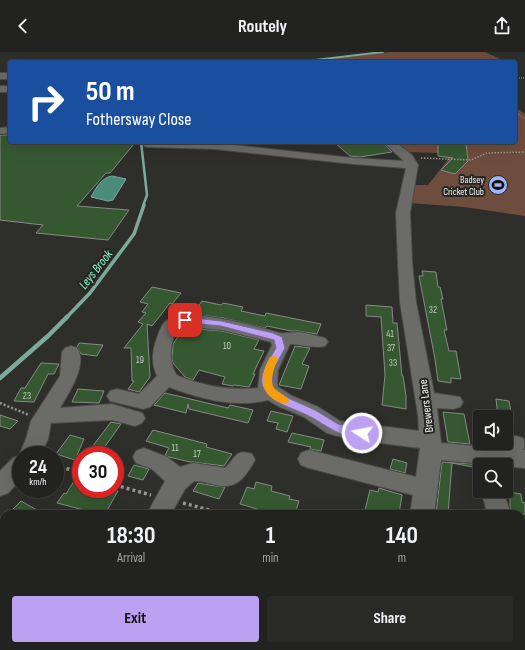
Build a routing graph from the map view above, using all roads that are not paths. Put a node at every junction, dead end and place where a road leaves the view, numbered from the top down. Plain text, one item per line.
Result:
1 (148, 144) edge
2 (390, 144) edge
3 (410, 161) junction
4 (279, 339) junction
5 (319, 342) dead end
6 (71, 352) dead end
7 (167, 378) junction
8 (271, 392) junction
9 (116, 396) dead end
10 (426, 400) junction
11 (453, 402) dead end
12 (135, 418) dead end
13 (43, 419) junction
14 (34, 446) edge
15 (430, 446) junction
16 (521, 451) edge
17 (144, 457) dead end
18 (309, 459) dead end
19 (244, 460) dead end
20 (12, 473) edge
21 (178, 482) junction
22 (0, 486) edge
23 (425, 489) junction
24 (496, 498) edge
25 (162, 510) edge
26 (422, 510) edge
27 (498, 510) edge

1 - 3 street
2 - 3 street
3 - 10 street, Brewers Lane
4 - 5 street
4 - 7 street
4 - 8 street
6 - 13 street
7 - 8 street
7 - 9 street
8 - 15 street
10 - 11 street
10 - 15 street, Brewers Lane
12 - 13 street
13 - 14 street
15 - 16 street
15 - 23 street, Brewers Lane
17 - 21 street
18 - 23 street
19 - 21 street
20 - 22 street
21 - 25 street
23 - 26 street, Brewers Lane
24 - 27 street

